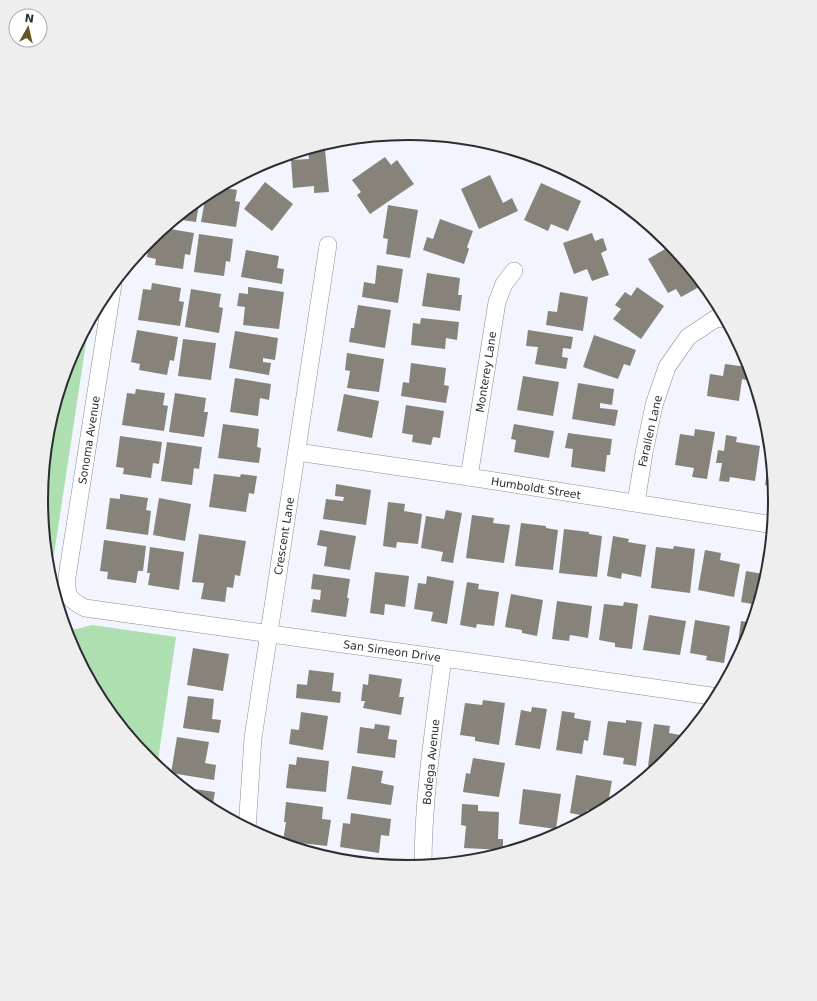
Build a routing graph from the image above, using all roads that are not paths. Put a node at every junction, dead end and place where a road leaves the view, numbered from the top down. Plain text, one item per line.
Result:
1 (328, 245) dead end
2 (514, 271) dead end
3 (111, 297) edge
4 (720, 319) edge
5 (297, 452) junction
6 (469, 477) junction
7 (636, 503) junction
8 (768, 524) edge
9 (68, 596) joint
10 (270, 633) junction
11 (443, 658) junction
12 (711, 696) edge
13 (246, 823) edge
14 (423, 860) edge

1 - 5 street, Crescent Lane
2 - 6 street, Monterey Lane
3 - 9 street, Sonoma Avenue
4 - 7 street, Farallen Lane
5 - 6 street, Humboldt Street
5 - 10 street, Crescent Lane
6 - 7 street, Humboldt Street
7 - 8 street, Humboldt Street
9 - 10 street, San Simeon Drive
10 - 11 street, San Simeon Drive
10 - 13 street, Crescent Lane
11 - 12 street, San Simeon Drive
11 - 14 street, Bodega Avenue

